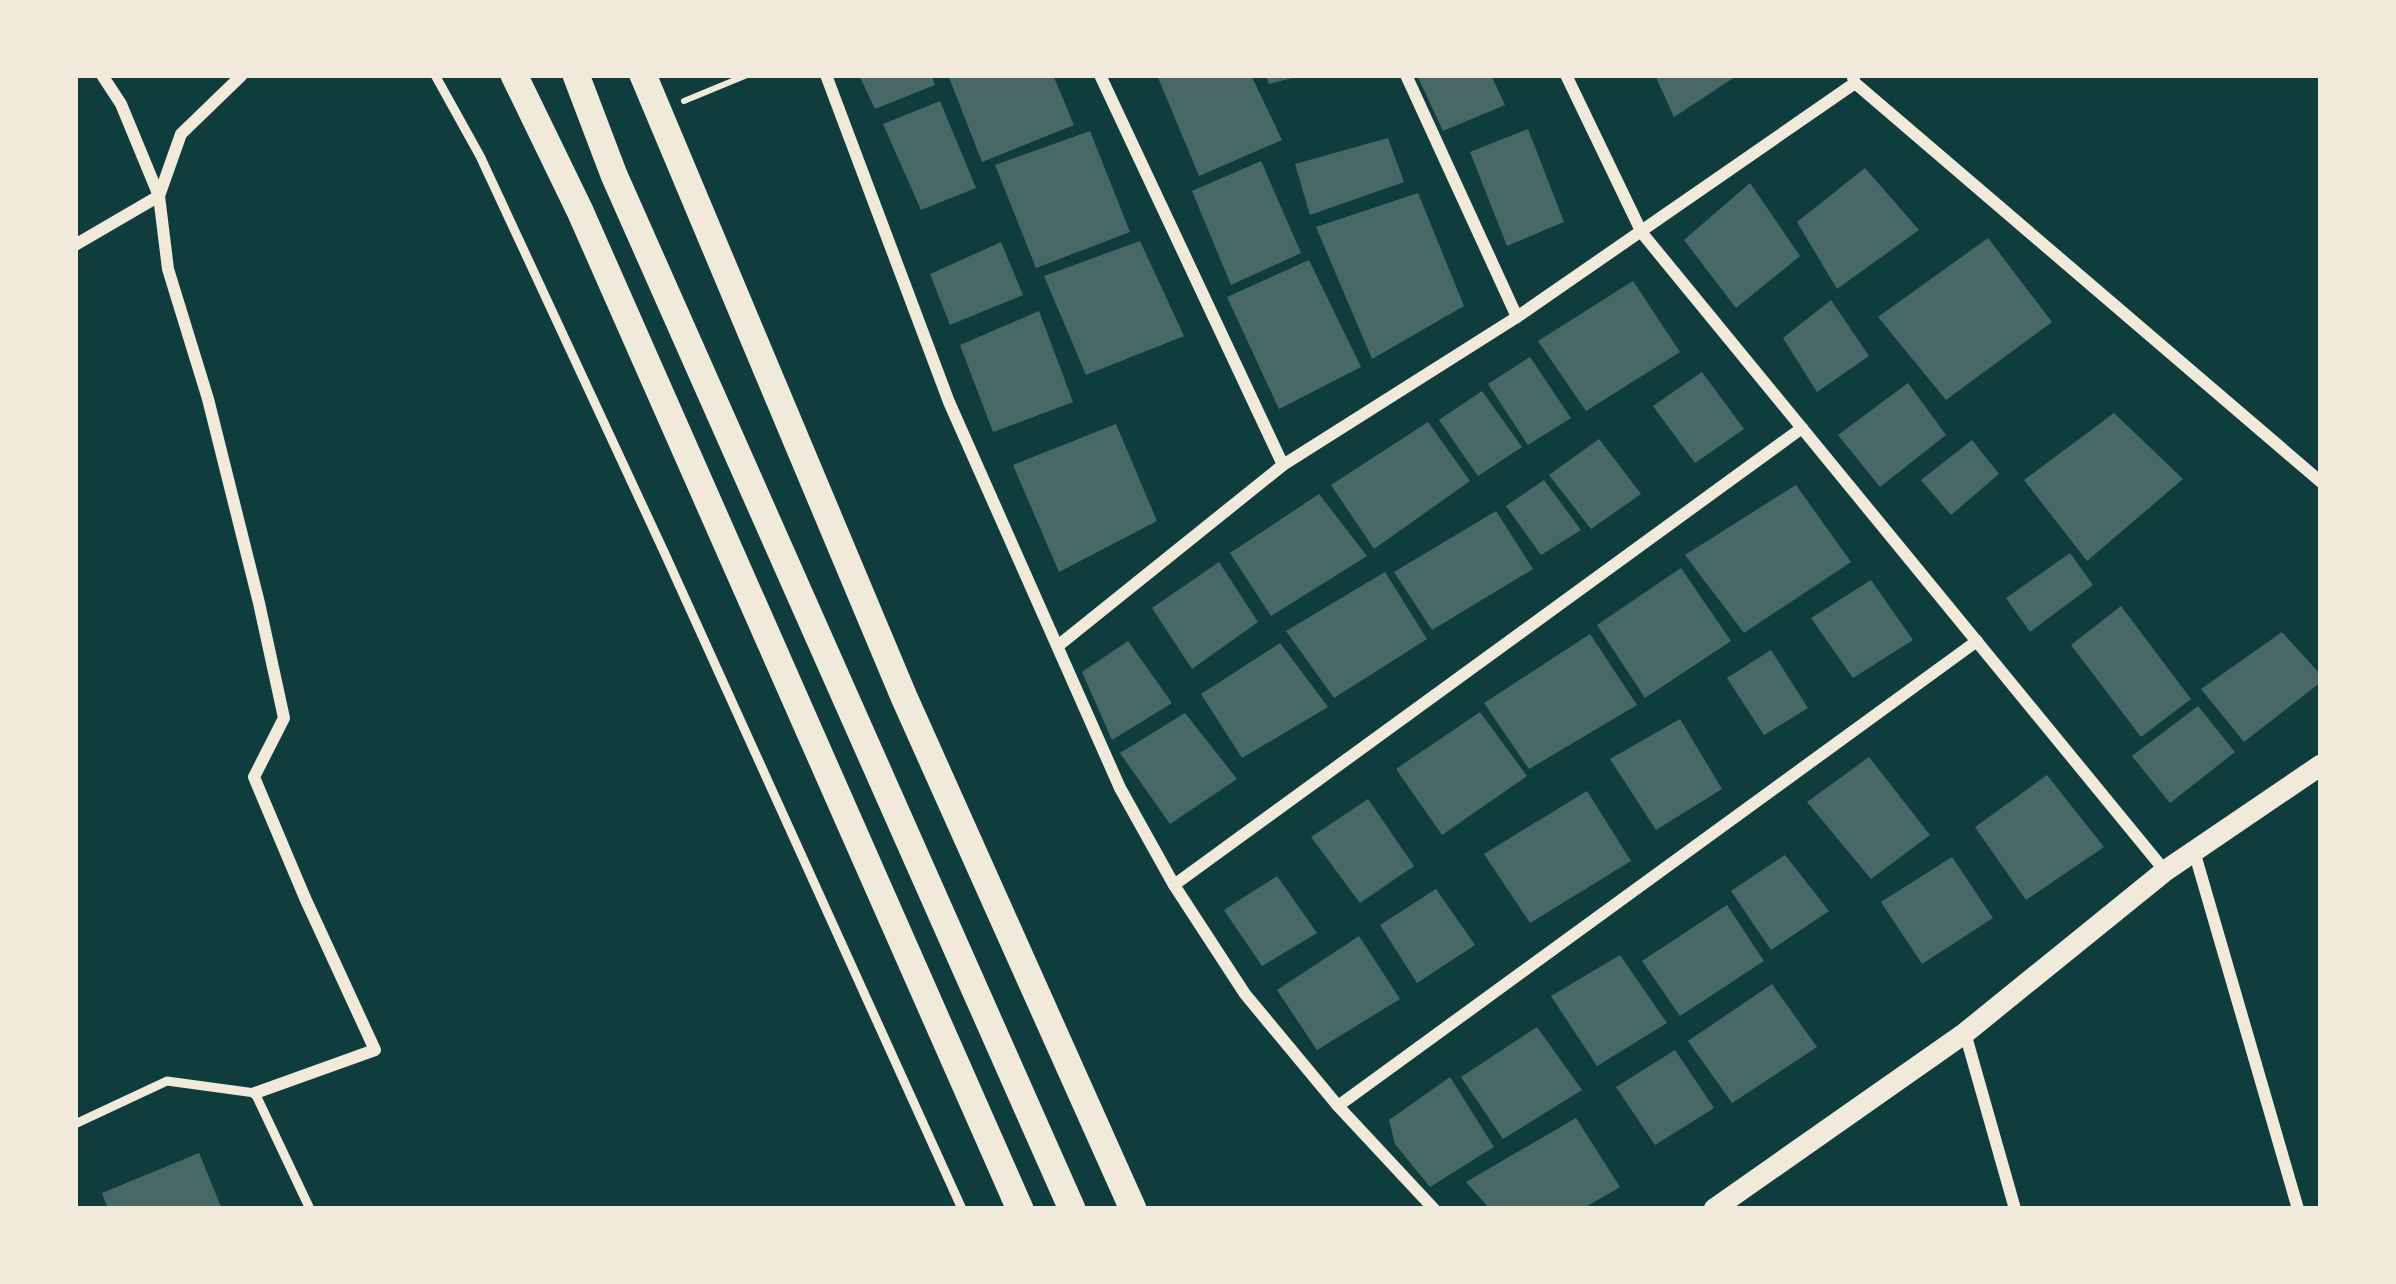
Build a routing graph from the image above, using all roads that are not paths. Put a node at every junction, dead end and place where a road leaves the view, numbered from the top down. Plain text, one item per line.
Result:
1 (102, 75) edge
2 (242, 75) edge
3 (435, 75) edge
4 (514, 75) edge
5 (576, 75) edge
6 (644, 75) edge
7 (826, 75) edge
8 (1100, 75) edge
9 (1406, 75) edge
10 (1566, 75) edge
11 (1854, 79) edge
12 (159, 196) junction
13 (1642, 233) junction
14 (75, 245) edge
15 (1517, 317) junction
16 (1802, 428) junction
17 (1283, 466) junction
18 (2321, 482) edge
19 (1977, 640) junction
20 (1059, 645) junction
21 (2321, 765) edge
22 (2194, 851) junction
23 (2165, 871) junction
24 (1174, 885) junction
25 (1965, 1033) junction
26 (255, 1093) junction
27 (1338, 1106) junction
28 (75, 1124) edge
29 (1743, 1201) edge
30 (310, 1209) edge
31 (962, 1209) edge
32 (1020, 1209) edge
33 (1072, 1209) edge
34 (1133, 1209) edge
35 (1434, 1209) edge
36 (1714, 1209) edge
37 (2015, 1209) edge
38 (2298, 1209) edge

1 - 12 street
2 - 12 street
3 - 31 lane
4 - 32 highway
5 - 33 highway
6 - 34 highway
7 - 20 street
8 - 17 street
9 - 15 street
10 - 13 street
11 - 13 street
11 - 18 street
12 - 14 street
12 - 26 street
13 - 15 street
13 - 16 street
15 - 17 street
16 - 19 street
16 - 24 street
17 - 20 street
19 - 23 street
19 - 27 street
20 - 24 street
21 - 22 street
22 - 23 street
22 - 38 street
23 - 25 street
24 - 27 street
25 - 29 street
25 - 37 street
26 - 28 lane
26 - 30 lane
27 - 35 street
29 - 36 street

